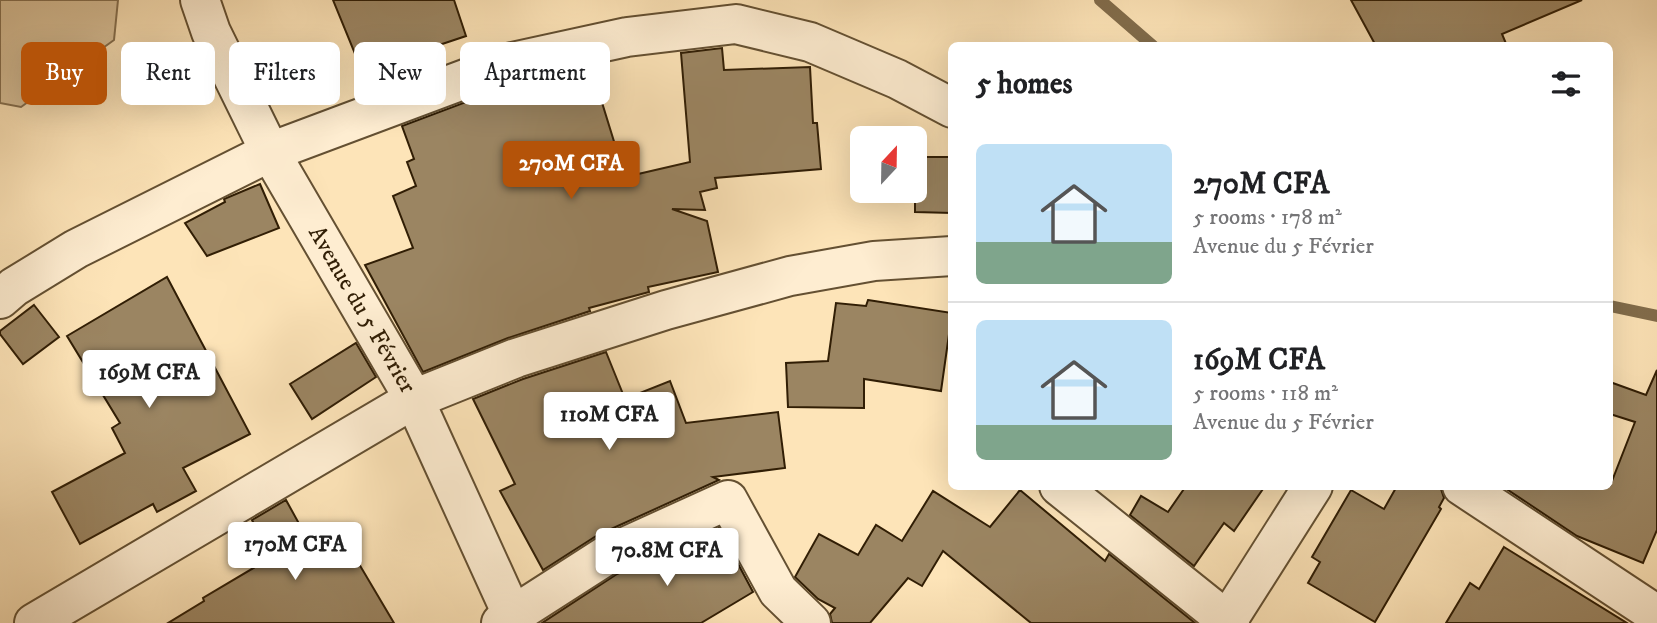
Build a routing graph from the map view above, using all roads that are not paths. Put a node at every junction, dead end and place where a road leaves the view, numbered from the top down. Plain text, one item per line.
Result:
1 (200, 0) edge
2 (948, 106) edge
3 (270, 152) junction
4 (948, 256) edge
5 (0, 299) edge
6 (415, 399) junction
7 (1064, 490) edge
8 (1310, 490) edge
9 (1468, 490) edge
10 (1657, 615) edge
11 (509, 621) edge
12 (1228, 622) edge
13 (34, 623) edge
14 (811, 623) edge

1 - 3 street, Avenue du 5 Février
2 - 3 street
3 - 5 street
3 - 6 street, Avenue du 5 Février
4 - 6 street
6 - 11 street, Avenue du 5 Février
6 - 13 street
7 - 12 street
8 - 12 street
9 - 10 street
11 - 14 street

